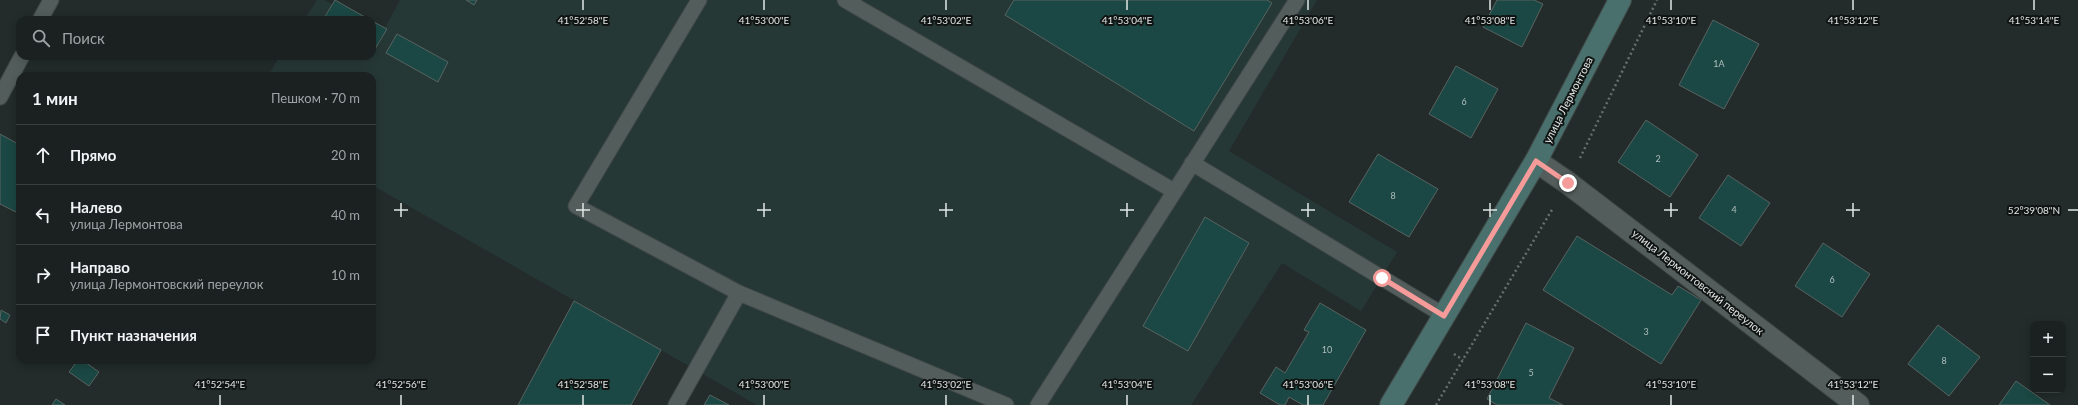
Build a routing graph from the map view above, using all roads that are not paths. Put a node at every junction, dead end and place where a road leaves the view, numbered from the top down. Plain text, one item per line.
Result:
1 (51, 0) edge
2 (699, 0) edge
3 (845, 0) edge
4 (1297, 0) edge
5 (1620, 0) edge
6 (42, 16) edge
7 (20, 60) edge
8 (0, 97) edge
9 (1536, 161) junction
10 (1192, 163) junction
11 (1174, 191) junction
12 (739, 293) junction
13 (1444, 316) junction
14 (676, 405) edge
15 (1006, 405) edge
16 (1038, 405) edge
17 (1391, 405) edge
18 (1858, 405) edge

1 - 6 lane
2 - 12 lane
3 - 11 lane
4 - 10 lane
5 - 9 street, улица Лермонтова
7 - 8 lane
9 - 13 street, улица Лермонтова
9 - 18 street, улица Лермонтовский переулок
10 - 11 lane
10 - 13 lane
11 - 16 lane
12 - 14 lane
12 - 15 lane
13 - 17 street, улица Лермонтова

